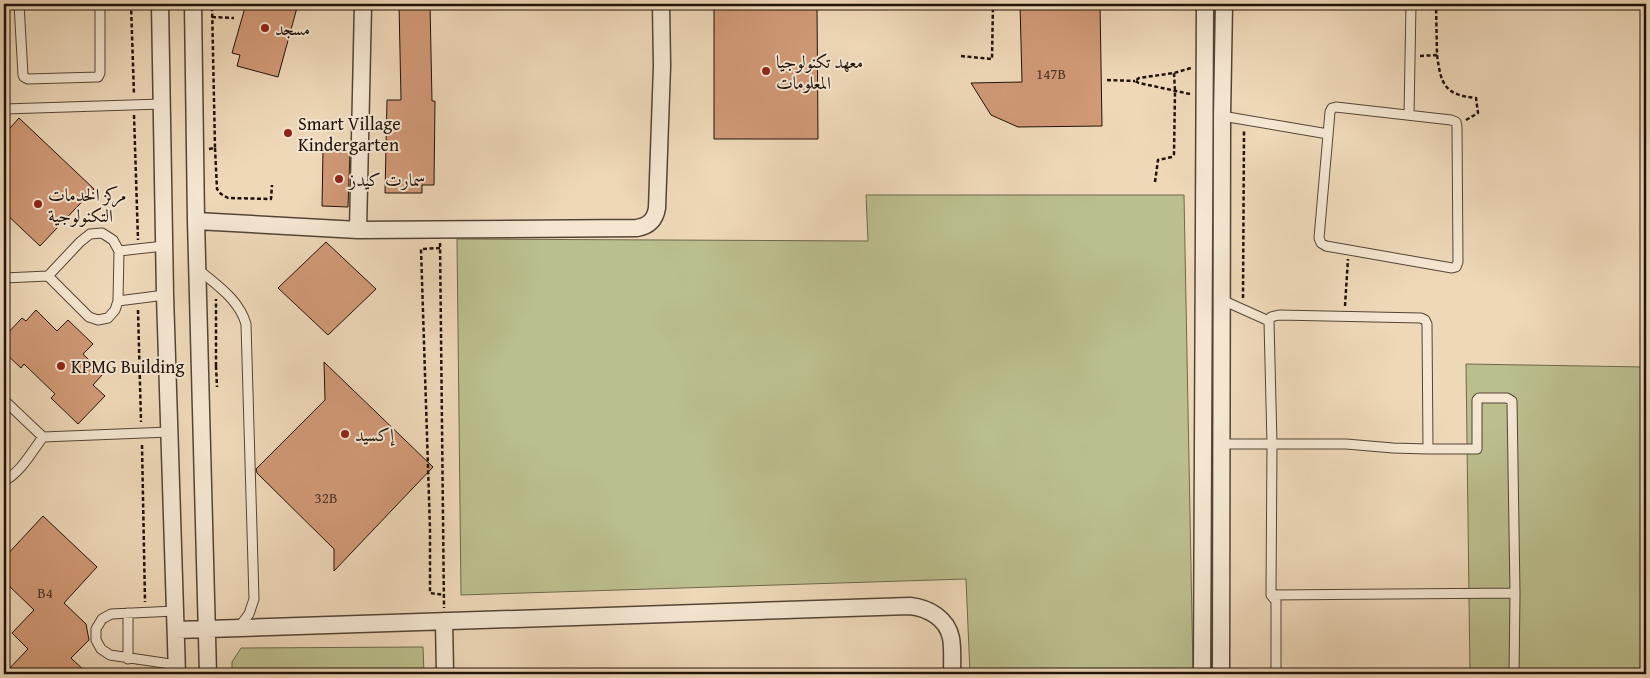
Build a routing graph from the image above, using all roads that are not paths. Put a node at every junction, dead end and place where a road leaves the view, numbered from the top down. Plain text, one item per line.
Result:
1 (19, 4) edge
2 (100, 4) edge
3 (160, 4) edge
4 (363, 4) edge
5 (661, 4) edge
6 (1205, 4) edge
7 (1224, 4) edge
8 (1411, 4) edge
9 (193, 10) edge
10 (162, 104) junction
11 (4, 109) edge
12 (1409, 115) junction
13 (1222, 116) junction
14 (1328, 134) junction
15 (196, 221) junction
16 (358, 230) junction
17 (164, 246) junction
18 (119, 251) junction
19 (198, 269) junction
20 (48, 276) junction
21 (4, 278) edge
22 (165, 295) junction
23 (1222, 300) junction
24 (118, 301) junction
25 (1269, 321) junction
26 (4, 400) edge
27 (170, 432) junction
28 (43, 437) junction
29 (1222, 444) junction
30 (1272, 444) junction
31 (1428, 449) junction
32 (4, 481) edge
33 (1515, 593) junction
34 (1272, 595) junction
35 (175, 611) junction
36 (128, 613) junction
37 (444, 620) junction
38 (239, 627) junction
39 (207, 628) junction
40 (176, 630) junction
41 (128, 659) junction
42 (177, 670) edge
43 (208, 674) edge
44 (445, 674) edge
45 (952, 674) edge
46 (1202, 674) edge
47 (1221, 674) edge
48 (1276, 674) edge
49 (1514, 674) edge

1 - 2 lane
3 - 10 street
4 - 16 street
5 - 16 street
6 - 46 street
7 - 13 street
8 - 12 lane
9 - 15 street
10 - 11 lane
10 - 17 street
12 - 14 lane
12 - 14 lane
13 - 14 lane
13 - 23 street
15 - 16 street
15 - 19 street
17 - 18 lane
17 - 22 street
18 - 20 lane
18 - 24 lane
19 - 38 lane
19 - 39 street
20 - 21 lane
20 - 24 lane
22 - 24 lane
22 - 27 street
23 - 25 lane
23 - 29 street
25 - 30 lane
25 - 31 lane
26 - 28 lane
27 - 28 lane
27 - 35 street
28 - 32 lane
29 - 30 lane
29 - 47 street
30 - 31 lane
30 - 34 lane
31 - 33 lane
33 - 34 lane
33 - 49 lane
34 - 48 lane
35 - 36 lane
35 - 40 street
36 - 41 lane
36 - 41 lane
37 - 38 street
37 - 44 street
37 - 45 street
38 - 39 street
39 - 40 street
39 - 43 street
40 - 42 street
41 - 42 lane

